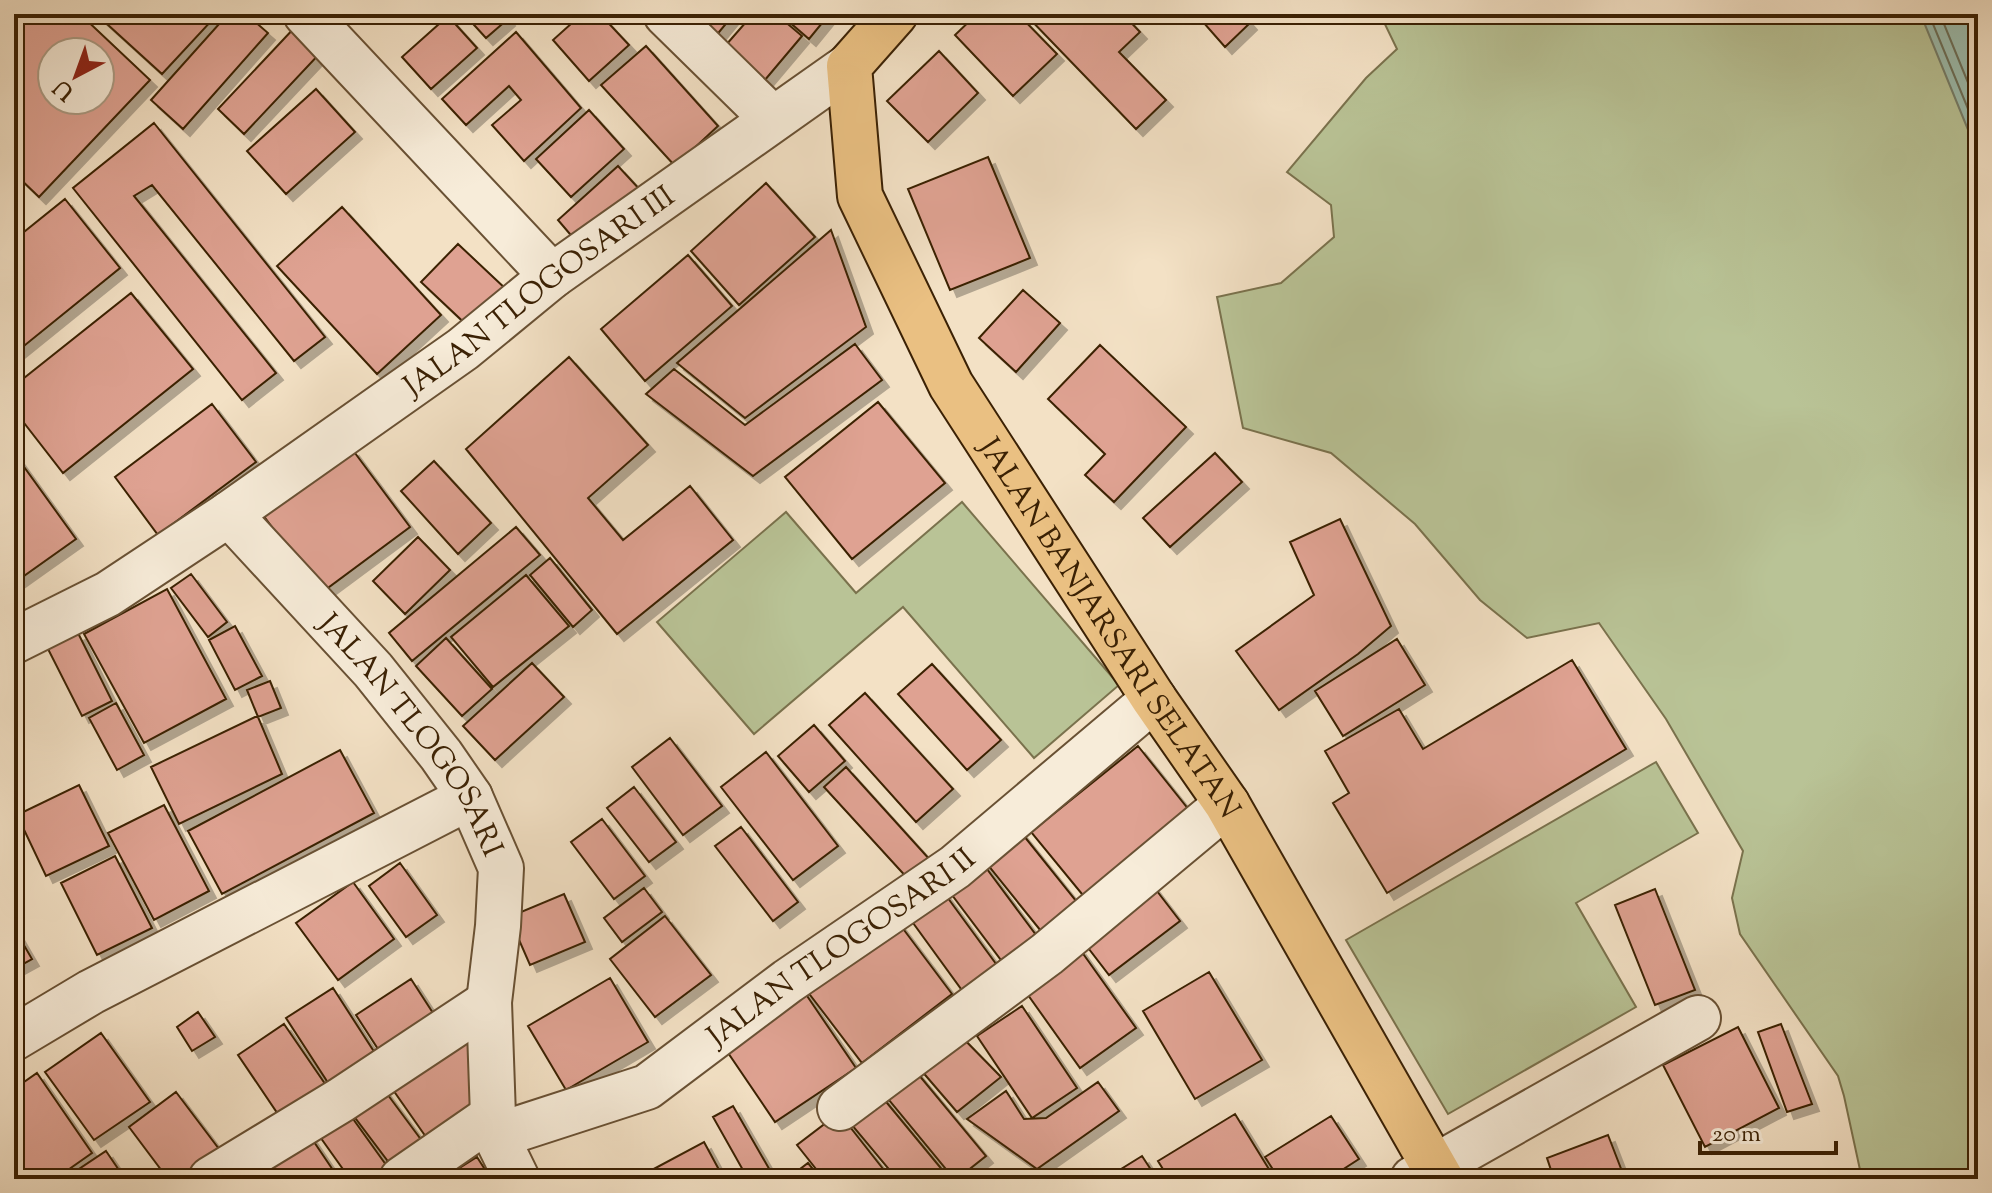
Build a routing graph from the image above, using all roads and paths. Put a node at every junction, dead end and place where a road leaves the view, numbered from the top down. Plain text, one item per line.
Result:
1 (306, 14) edge
2 (666, 14) edge
3 (895, 14) edge
4 (849, 66) junction
5 (773, 119) junction
6 (552, 276) junction
7 (229, 514) junction
8 (14, 641) edge
9 (1154, 699) junction
10 (470, 797) junction
11 (1227, 804) junction
12 (489, 1002) junction
13 (1698, 1018) dead end
14 (14, 1038) edge
15 (840, 1108) dead end
16 (495, 1126) junction
17 (1429, 1175) edge
18 (211, 1179) edge
19 (402, 1179) edge
20 (517, 1179) edge

1 - 6 street
2 - 5 street
3 - 4 main road
4 - 5 street, JALAN TLOGOSARI III
4 - 9 main road, JALAN BANJARSARI SELATAN
5 - 6 street, JALAN TLOGOSARI III
6 - 7 street, JALAN TLOGOSARI III
7 - 8 street, JALAN TLOGOSARI III
7 - 10 street, JALAN TLOGOSARI
9 - 11 main road, JALAN BANJARSARI SELATAN
9 - 16 street, JALAN TLOGOSARI II
10 - 12 street, JALAN TLOGOSARI
10 - 14 street
11 - 15 street
11 - 17 main road, JALAN BANJARSARI SELATAN
12 - 16 street, JALAN TLOGOSARI
12 - 18 street
13 - 17 street, JALAN BANJARSARI SELATAN
16 - 19 street, JALAN TLOGOSARI II
16 - 20 street, JALAN TLOGOSARI

